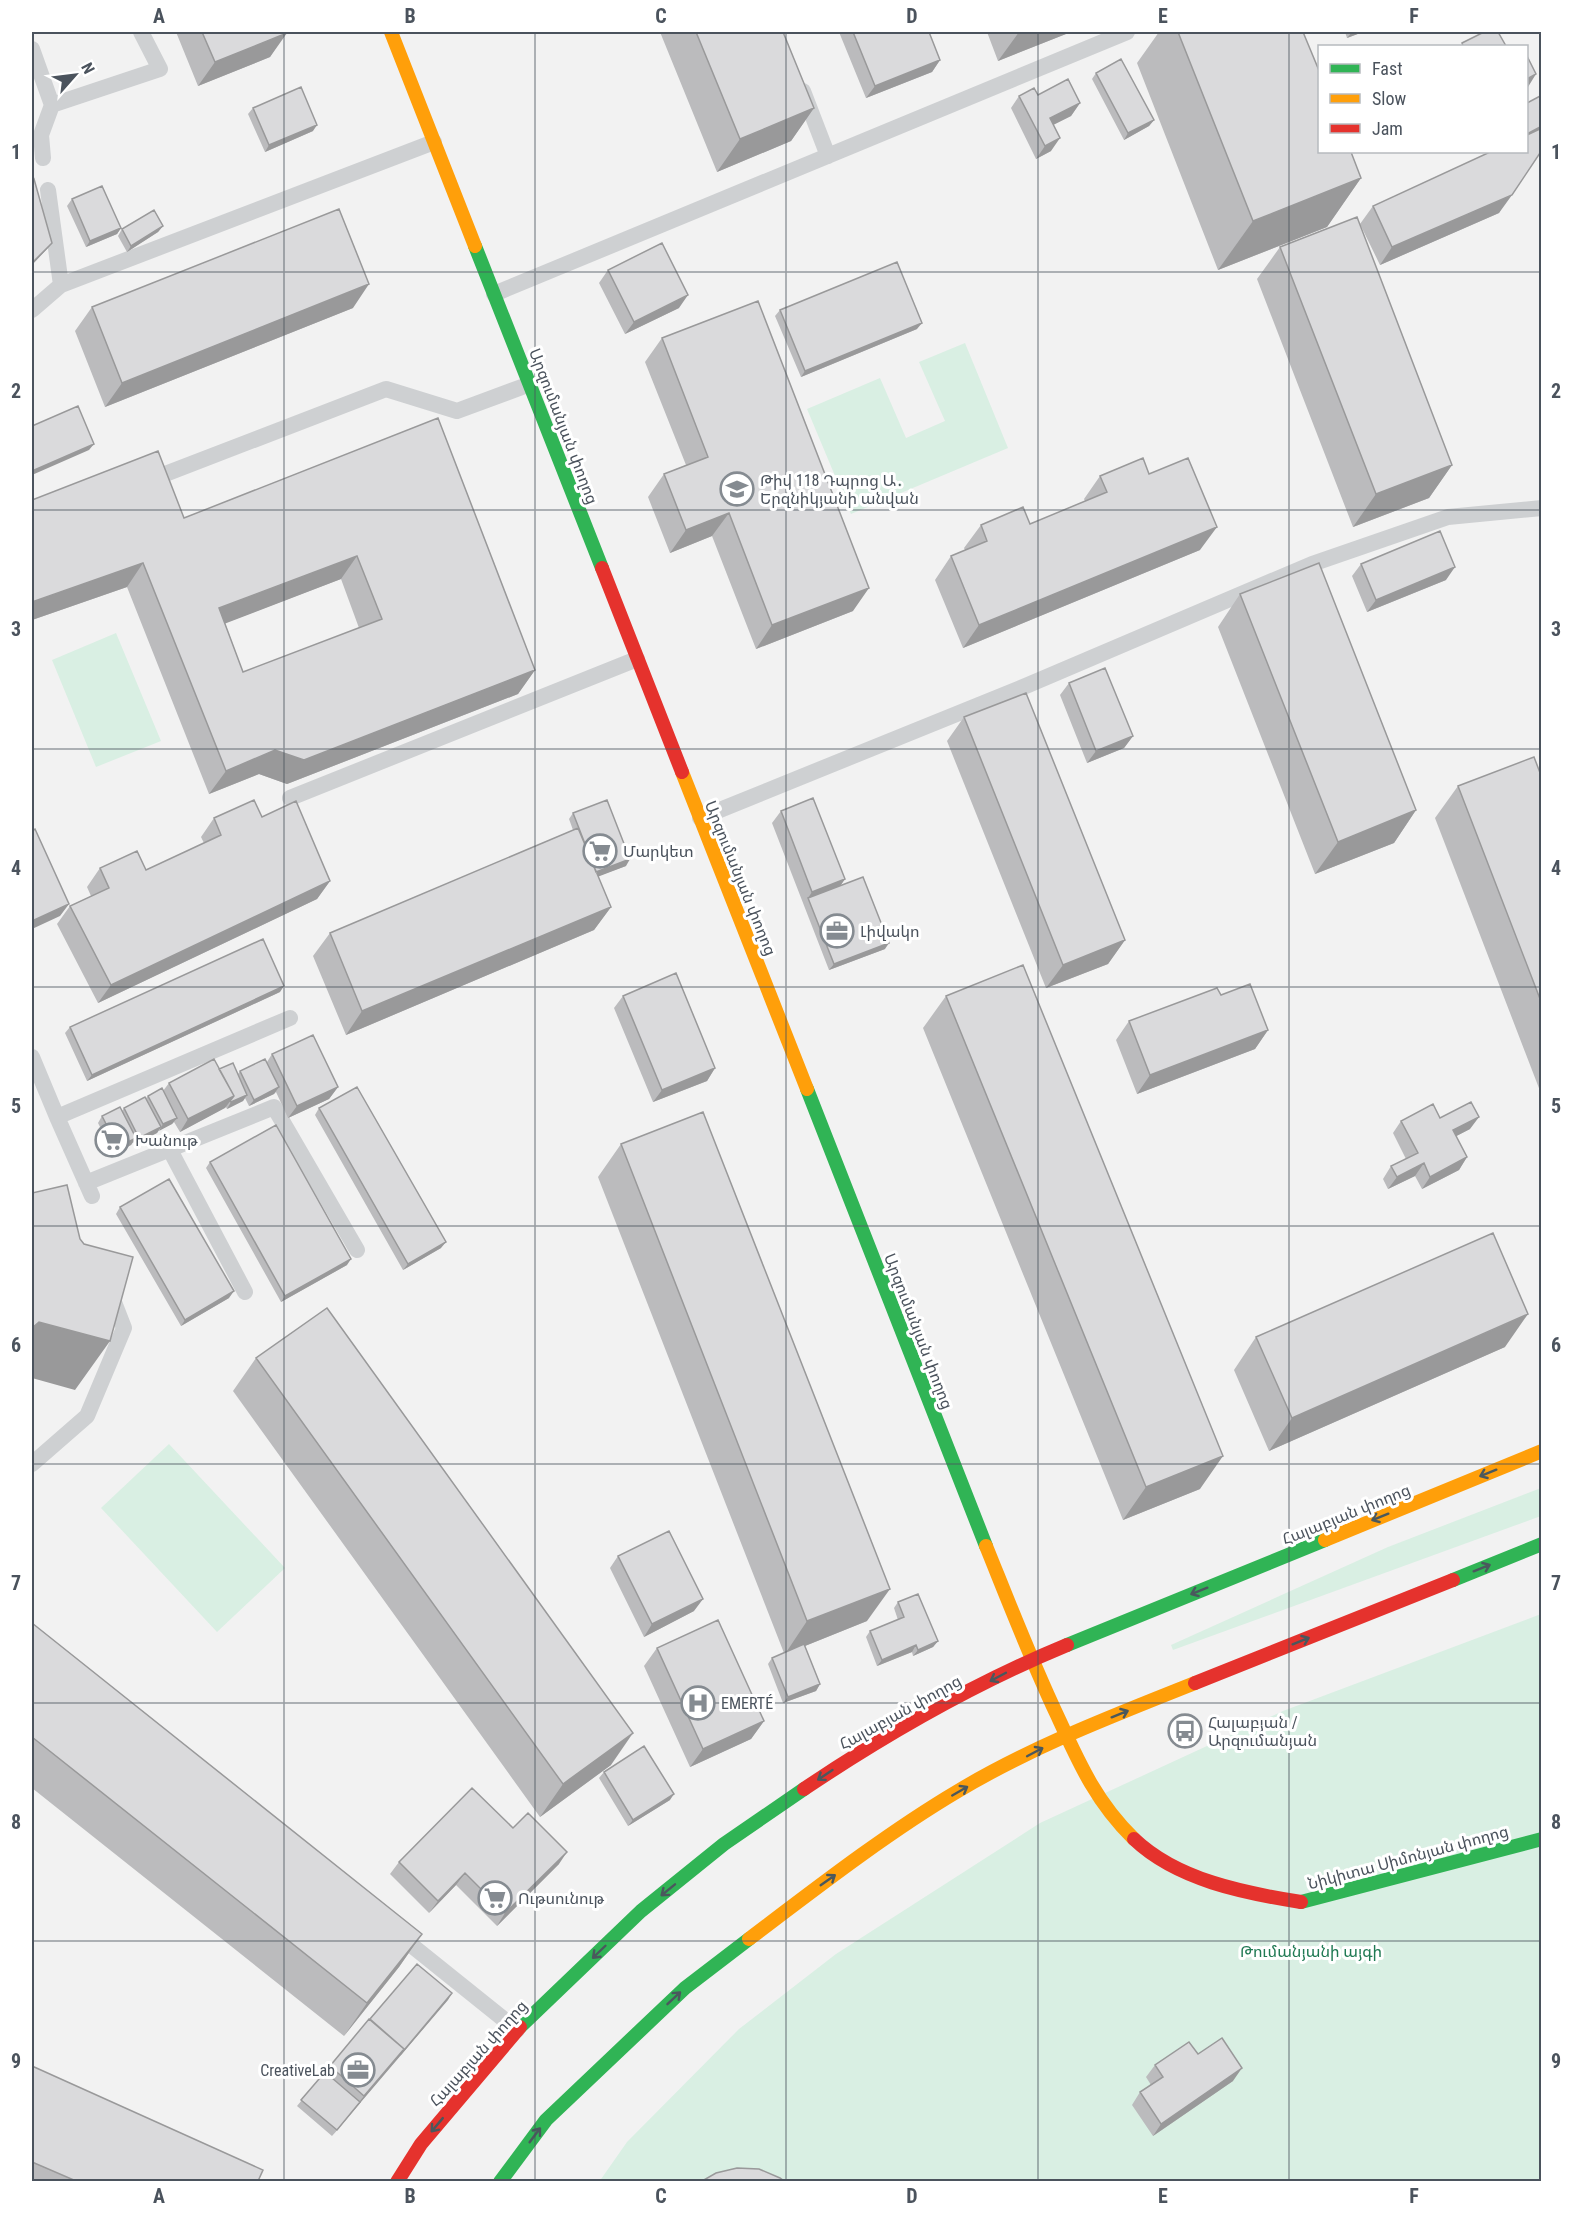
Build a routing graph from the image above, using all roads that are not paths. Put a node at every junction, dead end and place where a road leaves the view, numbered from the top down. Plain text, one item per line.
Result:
1 (141, 32) edge
2 (391, 32) edge
3 (1127, 32) edge
4 (32, 50) edge
5 (796, 73) edge
6 (52, 105) junction
7 (435, 142) junction
8 (828, 156) junction
9 (44, 158) dead end
10 (48, 190) dead end
11 (61, 285) junction
12 (494, 294) junction
13 (32, 310) edge
14 (530, 384) junction
15 (160, 476) edge
16 (1542, 508) edge
17 (638, 659) junction
18 (290, 798) dead end
19 (700, 819) junction
20 (290, 1018) dead end
21 (32, 1058) edge
22 (57, 1116) junction
23 (170, 1150) junction
24 (357, 1250) dead end
25 (99, 1274) edge
26 (245, 1292) dead end
27 (1542, 1451) edge
28 (32, 1464) edge
29 (1542, 1544) edge
30 (1031, 1660) junction
31 (1066, 1736) junction
32 (1542, 1839) edge
33 (386, 1924) edge
34 (517, 2030) junction
35 (397, 2181) edge
36 (500, 2181) edge

1 - 6 lane
2 - 7 main road, Արզումանյան փողոց
3 - 8 lane
4 - 6 lane
5 - 8 lane
6 - 9 lane
7 - 11 lane
7 - 12 main road, Արզումանյան փողոց
8 - 12 lane
10 - 11 lane
11 - 13 lane
12 - 14 main road, Արզումանյան փողոց
14 - 15 lane
14 - 17 main road, Արզումանյան փողոց
16 - 19 lane
17 - 18 lane
17 - 19 main road, Արզումանյան փողոց
19 - 30 main road, Արզումանյան փողոց
20 - 22 lane
21 - 22 lane
22 - 23 lane
23 - 24 lane
23 - 26 lane
25 - 28 lane
27 -> 30 main road, Հալաբյան փողոց
31 -> 29 main road
30 - 31 main road, Արզումանյան փողոց
30 -> 34 main road, Հալաբյան փողոց
31 - 32 main road, Նիկիտա Սիմոնյան փողոց
36 -> 31 main road
33 - 34 lane
34 -> 35 main road, Հալաբյան փողոց

